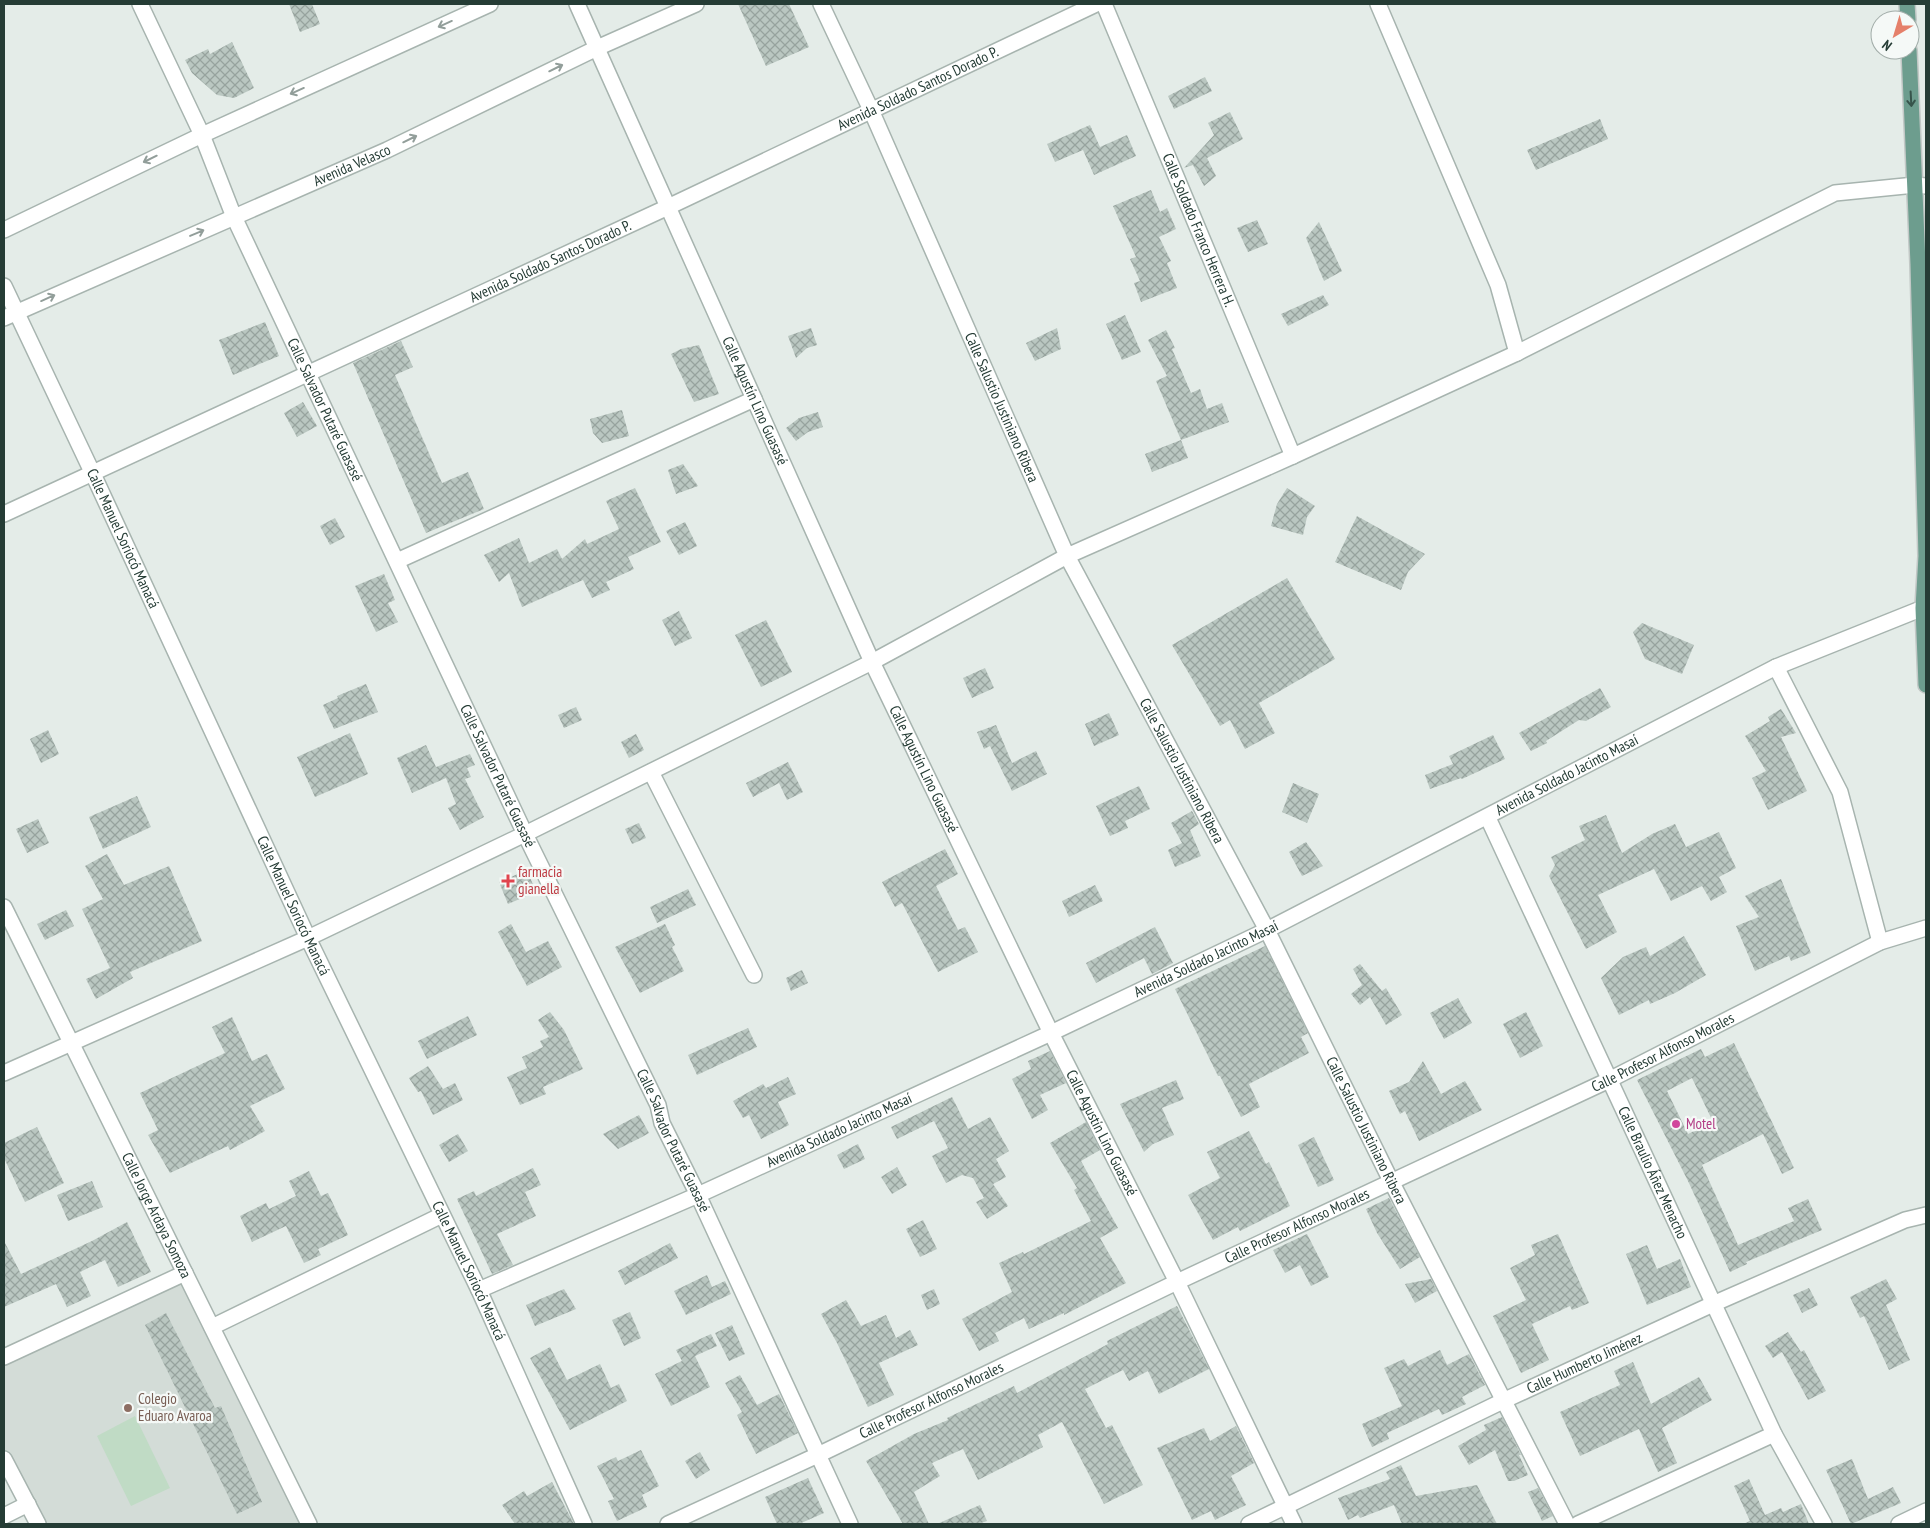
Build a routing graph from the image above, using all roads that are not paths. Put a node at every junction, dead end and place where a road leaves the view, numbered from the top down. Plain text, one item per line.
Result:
1 (140, 4) edge
2 (490, 4) edge
3 (577, 4) edge
4 (696, 4) edge
5 (821, 4) edge
6 (1096, 4) edge
7 (1104, 4) edge
8 (1378, 4) edge
9 (597, 48) junction
10 (1910, 60) edge
11 (871, 110) junction
12 (202, 135) junction
13 (1921, 186) edge
14 (668, 207) junction
15 (234, 218) junction
16 (4, 230) edge
17 (4, 286) edge
18 (10, 315) edge
19 (1518, 353) junction
20 (308, 373) junction
21 (754, 399) junction
22 (1293, 456) junction
23 (94, 474) junction
24 (4, 514) edge
25 (1067, 556) junction
26 (397, 561) junction
27 (1923, 608) junction
28 (872, 662) junction
29 (1776, 668) junction
30 (1926, 684) edge
31 (650, 772) junction
32 (1488, 818) junction
33 (525, 834) junction
34 (4, 907) edge
35 (1926, 928) edge
36 (1267, 930) junction
37 (308, 938) junction
38 (1880, 942) junction
39 (754, 975) dead end
40 (1051, 1033) junction
41 (70, 1042) junction
42 (4, 1074) edge
43 (1609, 1080) junction
44 (1392, 1181) junction
45 (698, 1195) junction
46 (442, 1215) junction
47 (1926, 1215) edge
48 (185, 1273) junction
49 (1177, 1282) junction
50 (479, 1290) junction
51 (1713, 1304) junction
52 (212, 1327) junction
53 (4, 1357) edge
54 (1505, 1400) junction
55 (1774, 1434) junction
56 (820, 1454) junction
57 (4, 1459) edge
58 (28, 1504) junction
59 (1285, 1507) junction
60 (1926, 1511) edge
61 (4, 1516) edge
62 (38, 1524) edge
63 (309, 1524) edge
64 (584, 1524) edge
65 (668, 1524) edge
66 (850, 1524) edge
67 (1249, 1524) edge
68 (1294, 1524) edge
69 (1567, 1524) edge
70 (1578, 1524) edge
71 (1824, 1524) edge
72 (1898, 1524) edge

1 - 12 street, Calle Salvador Putaré Guasasé
2 -> 12 street
3 - 9 street, Calle Agustín Lino Guasasé
4 - 9 street, Avenida Velasco
5 - 11 street, Calle Salustio Justiniano Ribera
6 - 11 street, Avenida Soldado Santos Dorado P.
7 - 22 street, Calle Soldado Franco Herrera H.
8 - 19 street
9 - 14 street, Calle Agustín Lino Guasasé
15 -> 9 street, Avenida Velasco
10 -> 13 main road
11 - 14 street, Avenida Soldado Santos Dorado P.
11 - 25 street, Calle Salustio Justiniano Ribera
12 - 15 street, Calle Salvador Putaré Guasasé
12 -> 16 street
13 - 19 street
13 - 27 main road
14 - 20 street, Avenida Soldado Santos Dorado P.
14 - 21 street, Calle Agustín Lino Guasasé
18 -> 15 street, Avenida Velasco
15 - 20 street, Calle Salvador Putaré Guasasé
17 - 18 street, Calle Manuel Soriocó Manacá
18 - 23 street, Calle Manuel Soriocó Manacá
19 - 22 street
20 - 23 street, Avenida Soldado Santos Dorado P.
20 - 26 street, Calle Salvador Putaré Guasasé
21 - 26 street
21 - 28 street, Calle Agustín Lino Guasasé
22 - 25 street
23 - 24 street, Avenida Soldado Santos Dorado P.
23 - 37 street, Calle Manuel Soriocó Manacá
25 - 28 street
25 - 36 street, Calle Salustio Justiniano Ribera
26 - 33 street, Calle Salvador Putaré Guasasé
27 - 29 street, Avenida Soldado Jacinto Masaí
27 - 30 main road
28 - 31 street
28 - 40 street, Calle Agustín Lino Guasasé
29 - 32 street, Avenida Soldado Jacinto Masaí
29 - 38 street
31 - 33 street
31 - 39 street
32 - 36 street, Avenida Soldado Jacinto Masaí
32 - 43 street, Calle Braulio Áñez Menacho
33 - 37 street
33 - 45 street, Calle Salvador Putaré Guasasé
34 - 41 street, Calle Jorge Ardaya Somoza
35 - 38 street, Calle Profesor Alfonso Morales
36 - 40 street, Avenida Soldado Jacinto Masaí
36 - 44 street, Calle Salustio Justiniano Ribera
37 - 41 street
37 - 46 street, Calle Manuel Soriocó Manacá
38 - 43 street, Calle Profesor Alfonso Morales
40 - 45 street, Avenida Soldado Jacinto Masaí
40 - 49 street, Calle Agustín Lino Guasasé
41 - 42 street
41 - 48 street, Calle Jorge Ardaya Somoza
43 - 44 street, Calle Profesor Alfonso Morales
43 - 51 street, Calle Braulio Áñez Menacho
44 - 49 street, Calle Profesor Alfonso Morales
44 - 54 street, Calle Salustio Justiniano Ribera
45 - 50 street, Avenida Soldado Jacinto Masaí
45 - 56 street, Calle Salvador Putaré Guasasé
46 - 50 street, Calle Manuel Soriocó Manacá
46 - 52 street
47 - 51 street, Calle Humberto Jiménez
48 - 52 street, Calle Jorge Ardaya Somoza
48 - 53 street
49 - 56 street, Calle Profesor Alfonso Morales
49 - 59 street, Calle Agustín Lino Guasasé
50 - 64 street, Calle Manuel Soriocó Manacá
51 - 54 street, Calle Humberto Jiménez
51 - 55 street, Calle Braulio Áñez Menacho
52 - 63 street, Calle Jorge Ardaya Somoza
54 - 59 street, Calle Humberto Jiménez
54 - 69 street, Calle Salustio Justiniano Ribera
55 - 70 street
55 - 71 street, Calle Braulio Áñez Menacho
56 - 65 street, Calle Profesor Alfonso Morales
56 - 66 street, Calle Salvador Putaré Guasasé
57 - 58 street
58 - 61 street
58 - 62 street
59 - 67 street, Calle Humberto Jiménez
59 - 68 street, Calle Agustín Lino Guasasé
60 - 72 street

